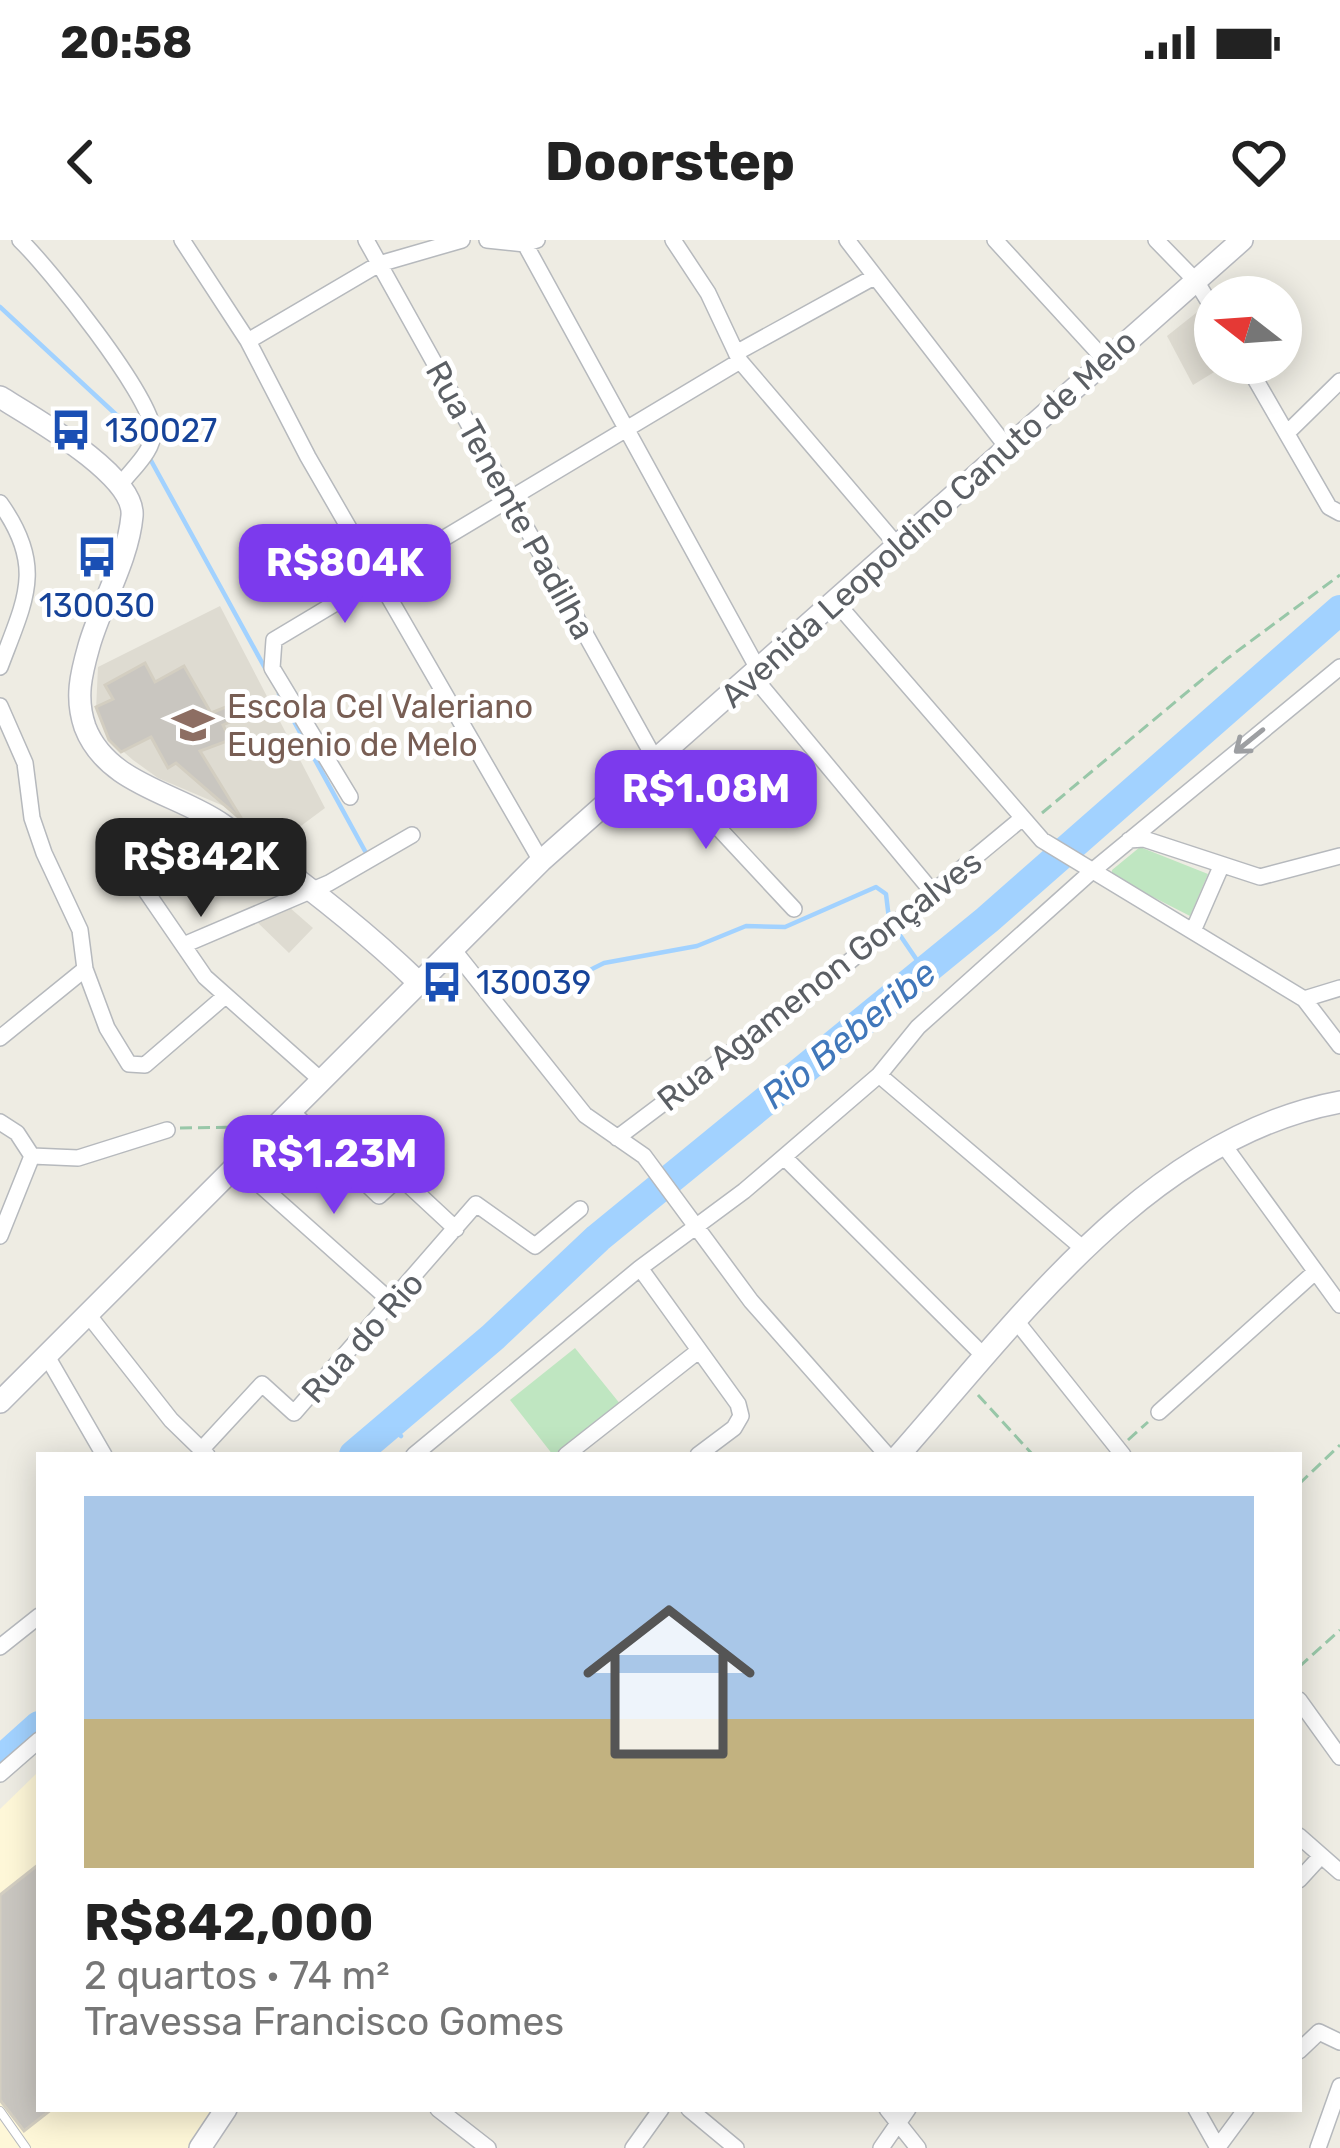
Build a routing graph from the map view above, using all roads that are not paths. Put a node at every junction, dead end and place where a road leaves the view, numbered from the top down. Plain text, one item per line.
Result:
1 (20, 240) edge
2 (182, 240) edge
3 (366, 240) edge
4 (462, 240) edge
5 (488, 240) edge
6 (673, 240) edge
7 (847, 240) edge
8 (995, 240) edge
9 (1156, 240) edge
10 (1242, 240) edge
11 (531, 242) edge
12 (379, 264) junction
13 (1201, 276) edge
14 (874, 277) junction
15 (1194, 278) edge
16 (1194, 282) edge
17 (248, 341) junction
18 (738, 357) junction
19 (1105, 360) junction
20 (1259, 384) edge
21 (1339, 385) edge
22 (0, 397) edge
23 (628, 427) junction
24 (1288, 433) junction
25 (1006, 446) junction
26 (121, 484) junction
27 (510, 500) junction
28 (0, 503) edge
29 (1340, 513) edge
30 (7, 525) edge
31 (896, 544) junction
32 (380, 574) junction
33 (834, 601) junction
34 (0, 667) edge
35 (1340, 667) edge
36 (758, 669) junction
37 (0, 706) edge
38 (656, 760) junction
39 (350, 797) dead end
40 (1023, 823) junction
41 (412, 835) dead end
42 (1129, 840) junction
43 (1340, 856) edge
44 (541, 861) junction
45 (1220, 868) junction
46 (1091, 872) junction
47 (137, 878) dead end
48 (311, 890) junction
49 (935, 895) junction
50 (794, 909) dead end
51 (1193, 931) junction
52 (186, 944) junction
53 (452, 948) junction
54 (86, 969) junction
55 (416, 980) junction
56 (1340, 988) edge
57 (224, 997) junction
58 (1304, 999) junction
59 (0, 1038) edge
60 (1340, 1046) edge
61 (879, 1075) junction
62 (321, 1080) junction
63 (1340, 1102) edge
64 (288, 1114) junction
65 (0, 1122) edge
66 (167, 1130) road end
67 (617, 1138) junction
68 (1223, 1144) junction
69 (32, 1156) junction
70 (784, 1157) junction
71 (240, 1167) junction
72 (580, 1209) dead end
73 (697, 1226) junction
74 (456, 1229) junction
75 (0, 1236) edge
76 (1085, 1251) junction
77 (640, 1268) junction
78 (1316, 1272) junction
79 (394, 1304) junction
80 (1340, 1305) edge
81 (91, 1317) junction
82 (1017, 1322) junction
83 (697, 1352) junction
84 (985, 1357) junction
85 (48, 1358) junction
86 (0, 1402) edge
87 (1159, 1412) road end
88 (102, 1452) edge
89 (204, 1452) edge
90 (421, 1452) edge
91 (570, 1452) edge
92 (702, 1452) edge
93 (884, 1452) edge
94 (901, 1452) edge
95 (1121, 1452) edge
96 (36, 1618) edge
97 (0, 1648) edge
98 (1302, 1704) edge
99 (36, 1743) edge
100 (1340, 1757) edge
101 (0, 1774) edge
102 (1302, 1839) edge
103 (1321, 1856) junction
104 (1340, 1872) edge
105 (1302, 1877) edge
106 (1340, 2042) edge
107 (1302, 2048) edge
108 (1340, 2086) edge
109 (0, 2111) edge
110 (225, 2112) edge
111 (442, 2112) edge
112 (659, 2112) edge
113 (693, 2112) edge
114 (889, 2112) edge
115 (906, 2112) edge
116 (1198, 2112) edge
117 (1244, 2112) edge
118 (898, 2124) junction
119 (210, 2144) edge
120 (26, 2148) edge
121 (488, 2148) edge
122 (632, 2148) edge
123 (736, 2148) edge
124 (881, 2148) edge
125 (918, 2148) edge
126 (1221, 2148) edge
127 (1318, 2148) edge

1 - 26 street
2 - 17 street
3 - 12 street, Rua Tenente Padilha
4 - 12 street
5 - 11 street
6 - 18 street
7 - 14 street
8 - 19 street
9 - 15 street
10 - 13 street, Avenida Leopoldino Canuto de Melo
11 - 23 street
12 - 17 street
12 - 27 street, Rua Tenente Padilha
14 - 18 street
14 - 25 street
16 - 19 street, Avenida Leopoldino Canuto de Melo
17 - 32 street
18 - 23 street
18 - 31 street
19 - 25 street, Avenida Leopoldino Canuto de Melo
20 - 24 street
21 - 24 street
22 - 26 street
23 - 27 street
23 - 36 street
24 - 29 street
25 - 31 street, Avenida Leopoldino Canuto de Melo
26 - 48 street
27 - 32 street
27 - 38 street, Rua Tenente Padilha
28 - 30 street
30 - 34 street
31 - 33 street, Avenida Leopoldino Canuto de Melo
32 - 39 street
32 - 44 street
33 - 36 street, Avenida Leopoldino Canuto de Melo
33 - 40 street
35 -> 42 street
36 - 38 street, Avenida Leopoldino Canuto de Melo
36 - 49 street
37 - 54 street
38 - 44 street, Avenida Leopoldino Canuto de Melo
38 - 50 street, Rua Tenente Padilha
40 - 46 street
40 - 49 street, Rua Agamenon Gonçalves
41 - 48 street
42 - 45 street
42 - 46 street
43 - 45 street
44 - 53 street, Avenida Leopoldino Canuto de Melo
45 - 51 street
46 - 51 street
46 - 61 street
47 - 52 street
48 - 52 street
48 - 55 street
49 - 67 street, Rua Agamenon Gonçalves
51 - 58 street
52 - 57 street
53 - 55 street, Avenida Leopoldino Canuto de Melo
53 - 67 street
54 - 57 street
54 - 59 street
55 - 62 street, Avenida Leopoldino Canuto de Melo
56 - 58 street
57 - 62 street
58 - 60 street
61 - 70 street
61 - 76 street
62 - 64 street, Avenida Leopoldino Canuto de Melo
63 - 68 street
64 - 71 street, Avenida Leopoldino Canuto de Melo
64 - 74 street
65 - 69 street
66 - 69 street
67 - 73 street
68 - 76 street
68 - 78 street
69 - 75 street
70 - 73 street
70 - 84 street
71 - 79 street
71 - 81 street, Avenida Leopoldino Canuto de Melo
72 - 74 street, Rua do Rio
73 - 77 street
73 - 93 street
74 - 79 street, Rua do Rio
76 - 82 street
77 - 83 street
77 - 90 street
78 - 80 street
78 - 87 street
79 - 89 street, Rua do Rio
81 - 85 street, Avenida Leopoldino Canuto de Melo
81 - 89 street
82 - 84 street
82 - 95 street
83 - 91 street
83 - 92 street
84 - 94 street
85 - 86 street, Avenida Leopoldino Canuto de Melo
85 - 88 street
96 - 97 street
98 - 100 street
99 - 101 street
102 - 103 street
103 - 104 street
103 - 105 street
106 - 107 street
108 - 127 street
109 - 120 lane
110 - 119 street
111 - 121 street
112 - 122 street
113 - 123 street
114 - 118 street
115 - 118 street
116 - 126 street
117 - 126 street
118 - 124 street
118 - 125 street

